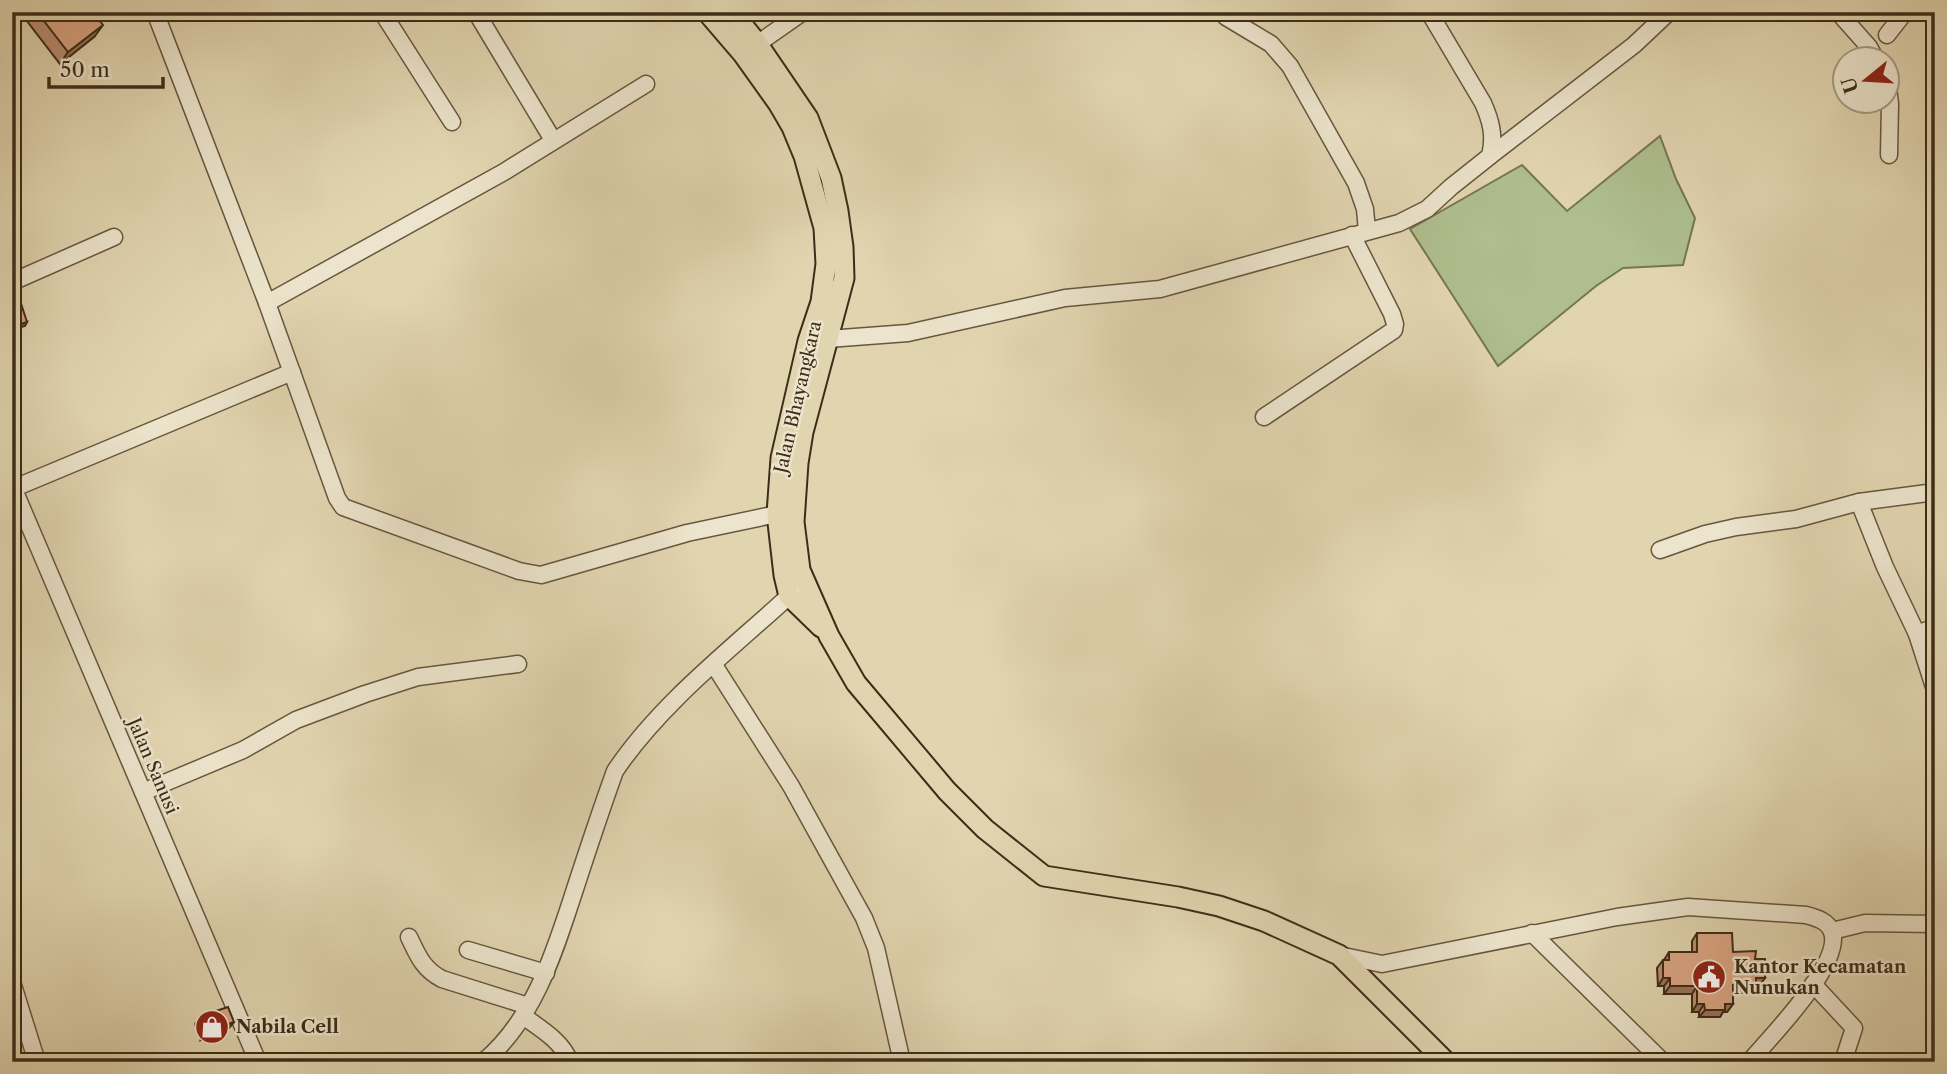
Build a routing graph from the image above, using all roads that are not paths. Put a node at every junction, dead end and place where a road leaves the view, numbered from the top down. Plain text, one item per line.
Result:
1 (155, 12) edge
2 (382, 12) edge
3 (476, 12) edge
4 (707, 12) edge
5 (732, 12) edge
6 (803, 12) edge
7 (1429, 12) edge
8 (1669, 12) edge
9 (1838, 12) edge
10 (1905, 12) edge
11 (1226, 17) dead end
12 (1886, 35) dead end
13 (1868, 46) edge
14 (750, 48) junction
15 (646, 84) dead end
16 (1890, 116) edge
17 (452, 122) dead end
18 (553, 140) junction
19 (1889, 155) dead end
20 (1490, 156) junction
21 (1359, 233) junction
22 (114, 237) dead end
23 (12, 282) edge
24 (267, 303) junction
25 (828, 339) junction
26 (292, 372) junction
27 (1264, 417) dead end
28 (13, 487) edge
29 (1935, 492) edge
30 (1859, 502) junction
31 (777, 514) junction
32 (1660, 550) dead end
33 (807, 584) junction
34 (789, 596) junction
35 (1935, 627) edge
36 (1917, 634) junction
37 (829, 636) junction
38 (518, 664) dead end
39 (714, 665) junction
40 (1935, 690) edge
41 (143, 792) junction
42 (1935, 924) edge
43 (1832, 931) junction
44 (1532, 933) junction
45 (409, 937) dead end
46 (468, 950) dead end
47 (1339, 956) junction
48 (546, 973) junction
49 (12, 982) edge
50 (1813, 984) junction
51 (526, 1011) junction
52 (486, 1061) edge
53 (37, 1062) edge
54 (258, 1062) edge
55 (570, 1062) edge
56 (902, 1062) edge
57 (1446, 1062) edge
58 (1663, 1062) edge
59 (1749, 1062) edge
60 (1843, 1062) edge

1 - 24 street
2 - 17 street
3 - 18 street
4 - 14 main road, Jalan Bhayangkara
5 - 14 main road, Jalan Bhayangkara
6 - 14 street
7 - 20 street
8 - 20 street
9 - 13 street
10 - 12 street
11 - 21 street
14 - 25 main road, Jalan Bhayangkara
14 - 31 main road, Jalan Bhayangkara
15 - 18 street
16 - 19 street
18 - 24 street
20 - 21 street
21 - 25 street
21 - 27 street
22 - 23 street
24 - 26 street
25 - 33 main road, Jalan Bhayangkara
26 - 28 street
26 - 31 street
28 - 41 street, Jalan Sanusi
29 - 30 street
30 - 32 street
30 - 36 street
31 - 34 main road, Jalan Bhayangkara
33 - 34 street
33 - 37 main road, Jalan Bhayangkara
34 - 37 main road
34 - 39 street
35 - 36 street
36 - 40 street
37 - 47 main road
38 - 41 street
39 - 48 street
39 - 56 street
41 - 54 street, Jalan Sanusi
42 - 43 street
43 - 44 street
43 - 50 street
44 - 47 street
44 - 58 street
45 - 51 street
46 - 48 street
47 - 57 main road
48 - 51 street
49 - 53 street
50 - 59 street
50 - 60 street
51 - 52 street
51 - 55 street

